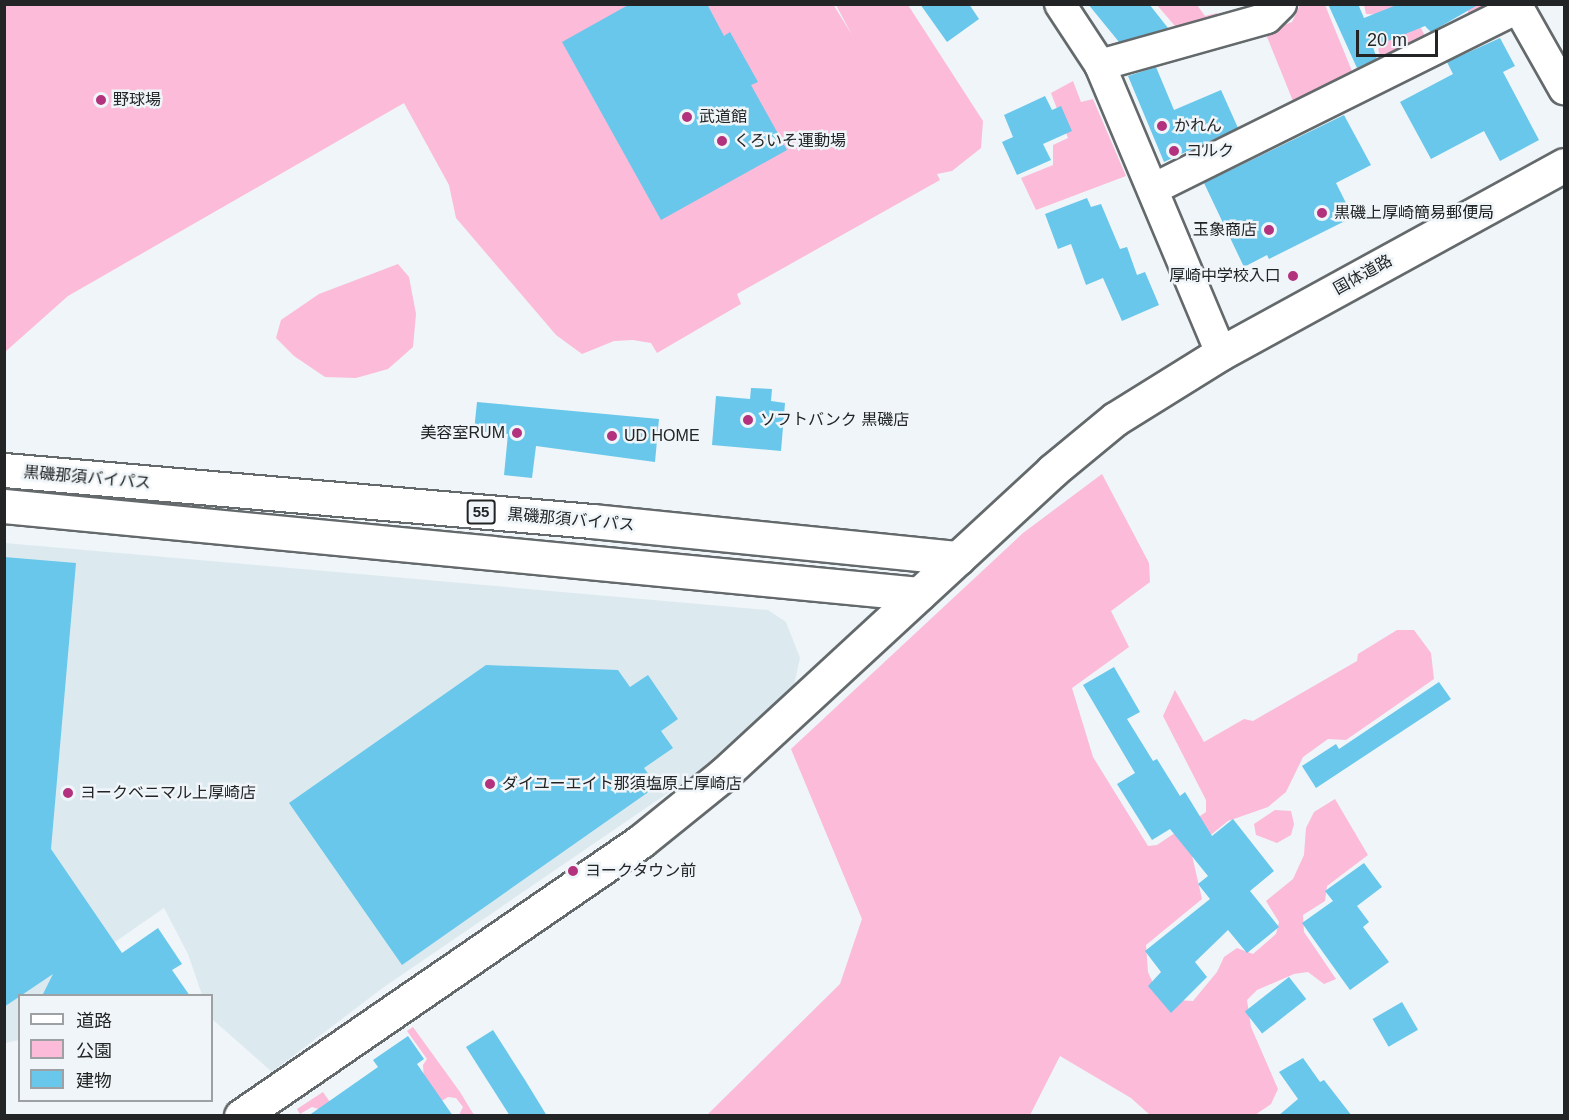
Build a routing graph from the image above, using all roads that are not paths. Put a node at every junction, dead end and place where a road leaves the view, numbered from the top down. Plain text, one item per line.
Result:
1 (1060, 4) edge
2 (1281, 4) edge
3 (1517, 6) edge
4 (1243, 14) edge
5 (1100, 65) junction
6 (1564, 89) edge
7 (1564, 165) edge
8 (1153, 189) junction
9 (1221, 353) junction
10 (4, 470) edge
11 (4, 506) edge
12 (958, 558) junction
13 (919, 594) junction
14 (241, 1116) edge

1 - 5 street
2 - 4 street
3 - 6 street
3 - 8 street
4 - 5 street
5 - 8 street
7 - 9 main road, 国体道路
8 - 9 street
9 - 12 main road, 国体道路
10 - 12 main road, 黒磯那須バイパス / 55
11 - 13 main road
12 - 13 main road, 国体道路
13 - 14 main road, 国体道路

